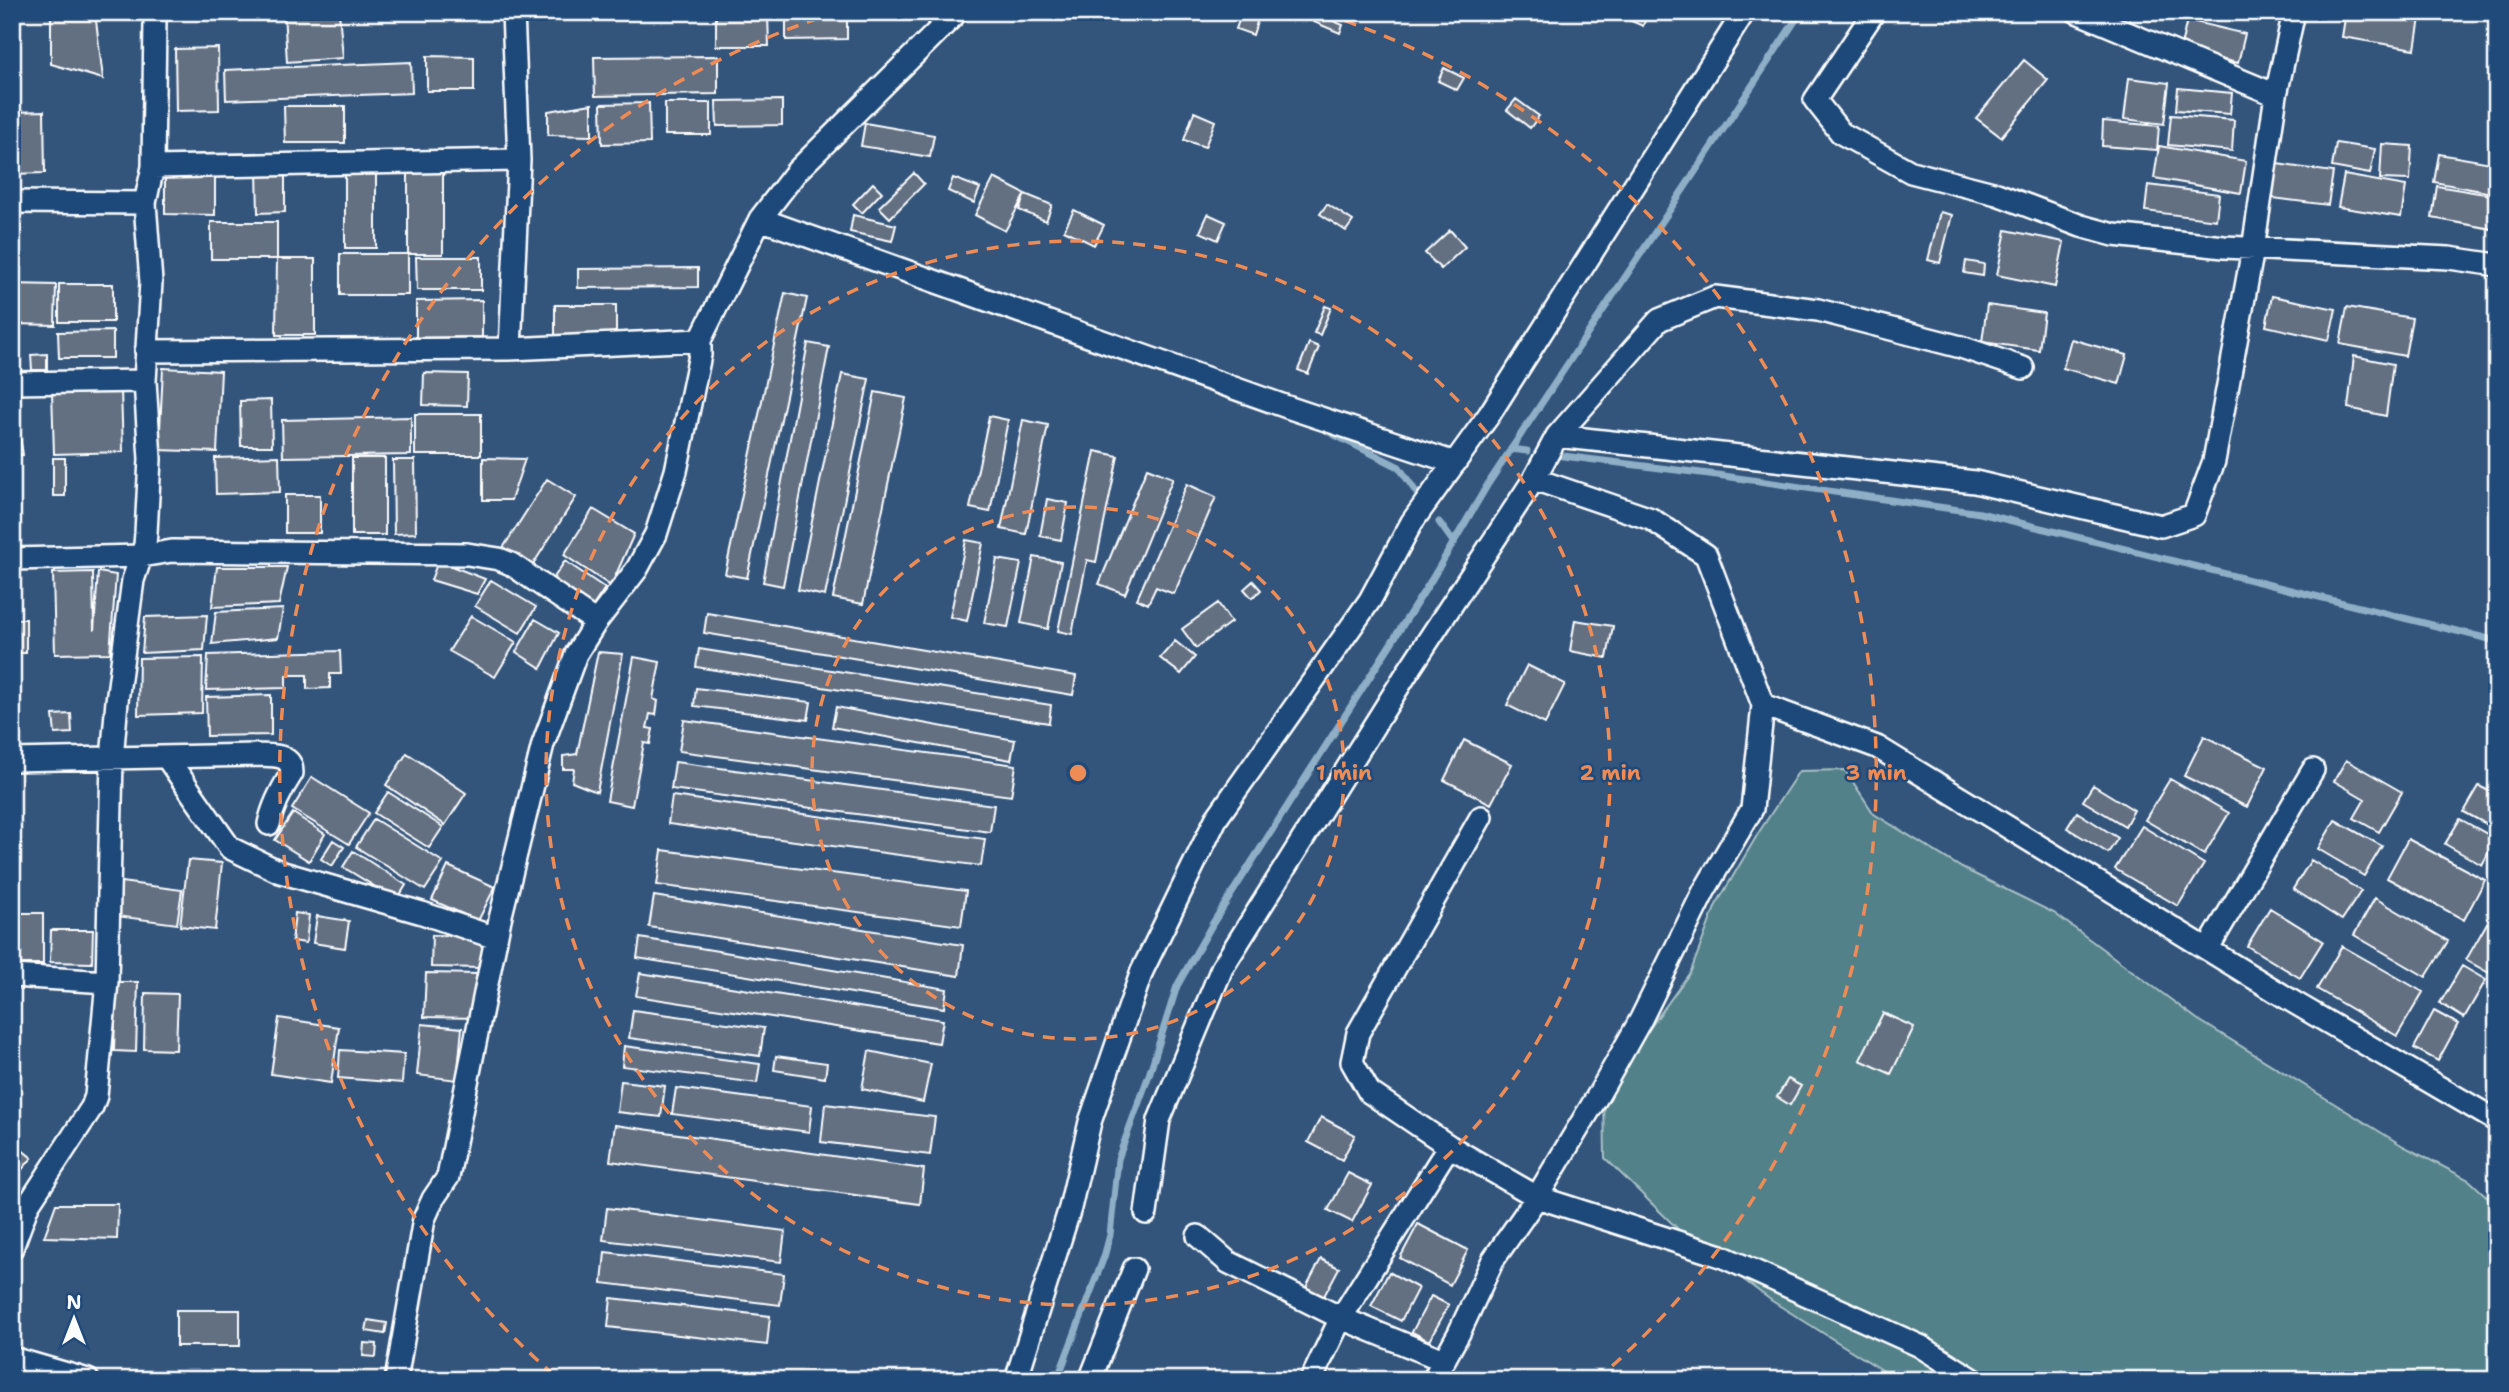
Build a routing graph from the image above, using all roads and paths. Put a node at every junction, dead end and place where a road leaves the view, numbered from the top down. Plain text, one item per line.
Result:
1 (158, 12) edge
2 (513, 12) edge
3 (957, 12) edge
4 (1744, 12) edge
5 (1874, 12) edge
6 (2077, 12) edge
7 (2294, 12) edge
8 (2276, 95) junction
9 (519, 160) junction
10 (153, 167) junction
11 (12, 202) edge
12 (145, 203) junction
13 (761, 219) junction
14 (2253, 249) junction
15 (2497, 265) edge
16 (700, 340) junction
17 (510, 349) junction
18 (146, 351) junction
19 (2024, 368) dead end
20 (145, 381) junction
21 (12, 383) edge
22 (1557, 436) junction
23 (1455, 463) junction
24 (1534, 479) junction
25 (141, 556) junction
26 (12, 559) edge
27 (596, 622) junction
28 (1763, 705) junction
29 (167, 758) junction
30 (112, 759) junction
31 (12, 760) edge
32 (2313, 770) dead end
33 (1481, 817) dead end
34 (270, 824) dead end
35 (496, 938) junction
36 (2208, 948) junction
37 (12, 976) edge
38 (107, 982) junction
39 (2497, 1121) edge
40 (1449, 1146) junction
41 (1536, 1198) junction
42 (1146, 1213) dead end
43 (1198, 1236) dead end
44 (12, 1248) edge
45 (1134, 1269) dead end
46 (1341, 1318) junction
47 (12, 1358) edge
48 (1443, 1360) junction
49 (88, 1380) edge
50 (396, 1380) edge
51 (1016, 1380) edge
52 (1090, 1380) edge
53 (1311, 1380) edge
54 (1433, 1380) edge
55 (1974, 1380) edge

1 - 10 street
2 - 9 street
3 - 13 street
4 - 23 street
5 - 14 street
6 - 8 street
7 - 8 street
8 - 14 street
9 - 10 street
9 - 17 street
10 - 12 street
11 - 12 street
12 - 18 street
13 - 16 street
13 - 23 street
14 - 15 street
14 - 22 street
16 - 17 street
16 - 27 street
17 - 18 street
18 - 20 street
19 - 22 street
20 - 21 street
20 - 25 street
22 - 24 street
23 - 51 street
24 - 28 street
24 - 42 street
25 - 26 street
25 - 27 street
25 - 30 street
27 - 35 street
28 - 36 street
28 - 41 street
29 - 30 street
29 - 34 street
29 - 35 street
30 - 31 street
30 - 38 street
32 - 36 street
33 - 40 street
35 - 50 street
36 - 39 street
37 - 38 street
38 - 44 street
40 - 41 street
40 - 46 street
41 - 48 street
41 - 55 street
43 - 46 street
45 - 52 street
46 - 48 street
46 - 53 street
47 - 49 street
48 - 54 street

